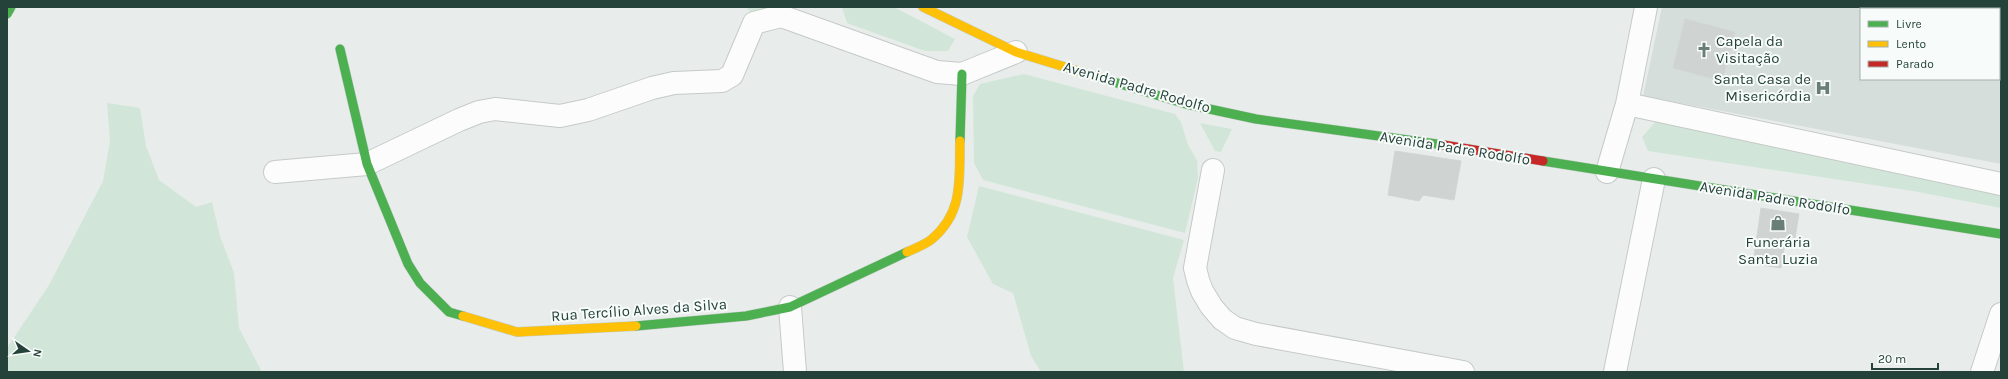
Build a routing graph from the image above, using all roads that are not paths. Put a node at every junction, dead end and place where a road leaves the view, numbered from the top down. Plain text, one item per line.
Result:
1 (11, 7) edge
2 (923, 7) edge
3 (1646, 7) edge
4 (7, 14) edge
5 (340, 49) dead end
6 (1016, 52) junction
7 (962, 74) junction
8 (1627, 104) junction
9 (367, 164) junction
10 (1214, 170) dead end
11 (275, 172) dead end
12 (1607, 172) junction
13 (1654, 179) junction
14 (2001, 184) edge
15 (2001, 234) edge
16 (790, 307) junction
17 (2001, 314) edge
18 (795, 372) edge
19 (1463, 372) edge
20 (1615, 372) edge
21 (1982, 372) edge

1 - 4 street
2 - 6 street, Avenida Padre Rodolfo
3 - 8 street
5 - 9 street, Rua Tercílio Alves da Silva
6 - 7 street
6 - 12 street, Avenida Padre Rodolfo
7 - 9 street
7 - 16 street, Rua Tercílio Alves da Silva
8 - 12 street
8 - 14 street
9 - 11 street
9 - 16 street, Rua Tercílio Alves da Silva
10 - 19 street
12 - 13 street, Avenida Padre Rodolfo
13 - 15 street, Avenida Padre Rodolfo
13 - 20 street
16 - 18 street
17 - 21 street

